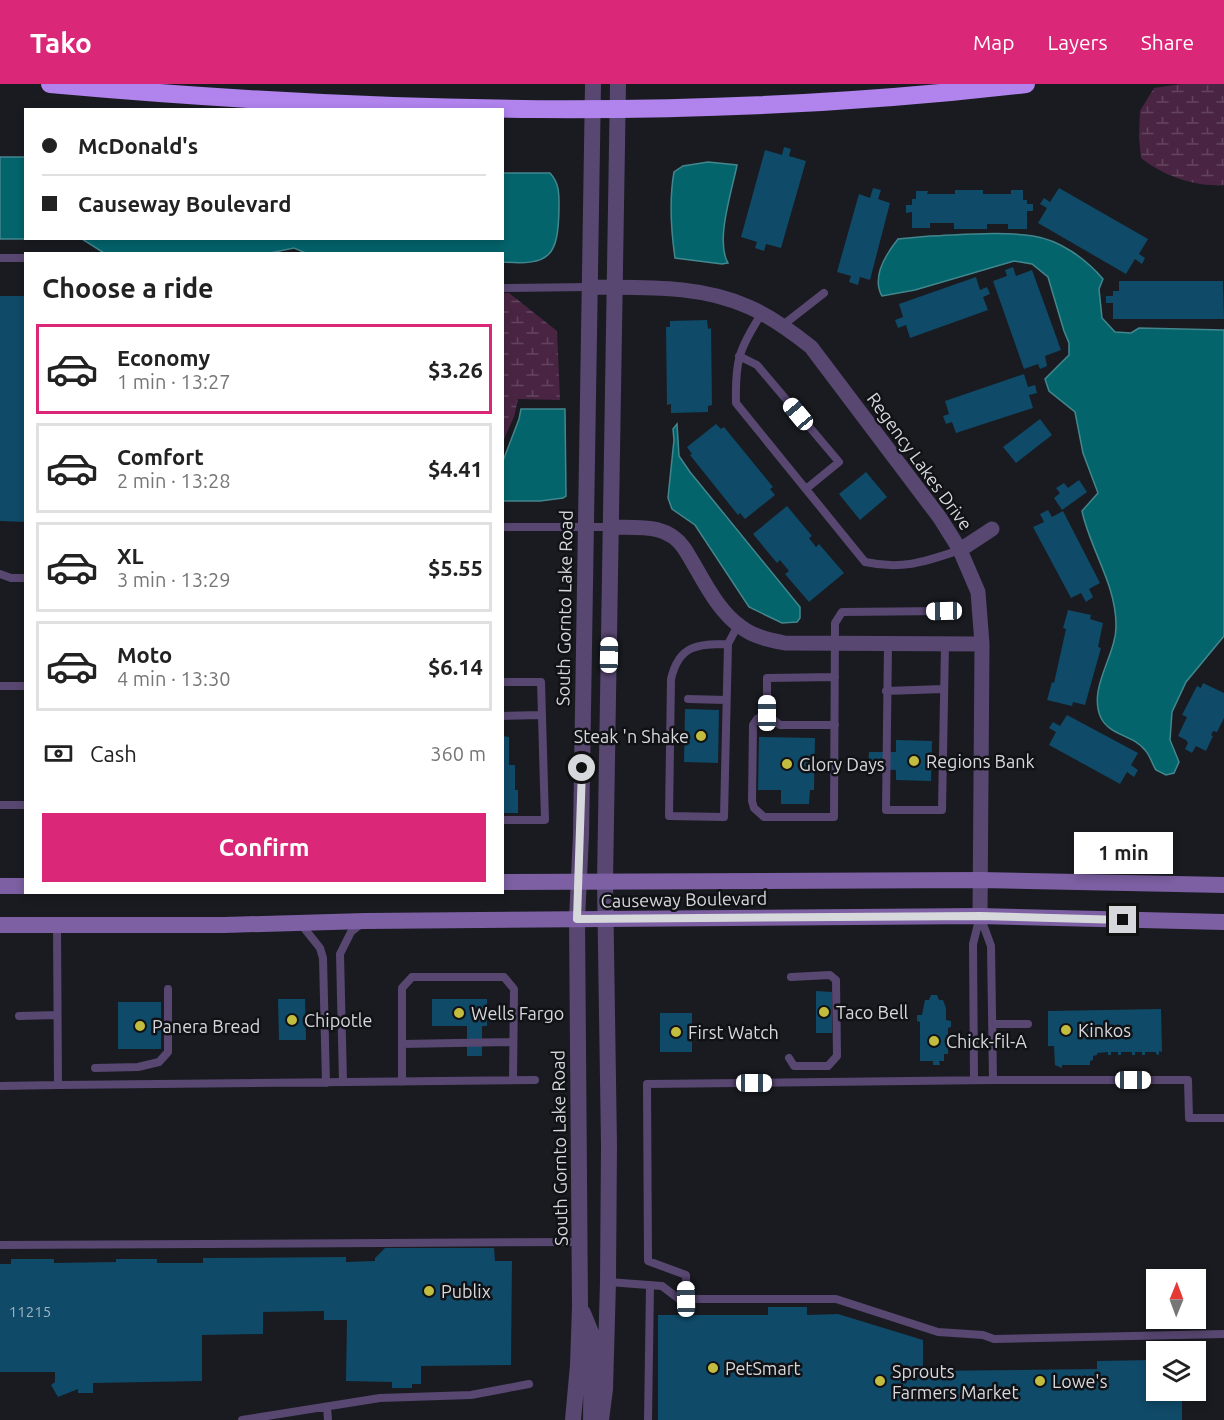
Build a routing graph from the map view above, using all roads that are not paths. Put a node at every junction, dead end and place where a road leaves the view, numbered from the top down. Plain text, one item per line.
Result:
1 (50, 84) edge
2 (593, 84) edge
3 (618, 84) edge
4 (926, 84) edge
5 (1026, 84) edge
6 (809, 103) junction
7 (0, 258) edge
8 (24, 258) edge
9 (588, 287) junction
10 (504, 288) edge
11 (615, 288) junction
12 (824, 293) dead end
13 (762, 313) junction
14 (783, 325) junction
15 (739, 357) junction
16 (806, 489) junction
17 (504, 527) edge
18 (585, 527) junction
19 (611, 527) junction
20 (992, 529) dead end
21 (960, 550) junction
22 (0, 574) edge
23 (24, 578) edge
24 (944, 611) dead end
25 (738, 625) junction
26 (728, 644) junction
27 (835, 644) junction
28 (888, 644) junction
29 (945, 644) junction
30 (982, 644) junction
31 (835, 677) junction
32 (504, 682) edge
33 (0, 686) edge
34 (24, 686) edge
35 (943, 689) junction
36 (886, 691) junction
37 (688, 699) dead end
38 (726, 700) junction
39 (767, 713) junction
40 (542, 715) junction
41 (504, 716) edge
42 (835, 725) junction
43 (0, 805) edge
44 (24, 805) edge
45 (504, 820) edge
46 (980, 880) junction
47 (504, 882) edge
48 (578, 882) junction
49 (605, 882) junction
50 (1224, 885) edge
51 (0, 886) edge
52 (24, 886) edge
53 (980, 916) junction
54 (577, 919) junction
55 (606, 919) junction
56 (365, 921) junction
57 (300, 922) junction
58 (1224, 922) edge
59 (0, 925) edge
60 (57, 926) junction
61 (790, 977) dead end
62 (168, 989) dead end
63 (57, 1015) junction
64 (19, 1016) dead end
65 (992, 1024) junction
66 (1028, 1024) dead end
67 (513, 1042) junction
68 (402, 1044) junction
69 (789, 1058) dead end
70 (95, 1068) dead end
71 (513, 1080) junction
72 (535, 1080) dead end
73 (974, 1080) junction
74 (993, 1080) junction
75 (402, 1082) junction
76 (326, 1083) junction
77 (343, 1083) junction
78 (58, 1085) junction
79 (0, 1086) edge
80 (1224, 1118) edge
81 (580, 1242) junction
82 (0, 1245) edge
83 (609, 1282) junction
84 (650, 1285) junction
85 (686, 1299) junction
86 (580, 1306) junction
87 (1224, 1334) edge
88 (529, 1384) dead end
89 (327, 1407) junction
90 (242, 1420) edge
91 (328, 1420) edge
92 (573, 1420) edge
93 (591, 1420) edge
94 (601, 1420) edge
95 (648, 1420) edge

1 - 6 highway
2 - 9 street, South Gornto Lake Road
3 - 11 street
4 - 6 highway
5 - 6 highway
7 - 8 lane
9 - 10 lane
9 - 11 street, Regency Lakes Drive
9 - 18 street, South Gornto Lake Road
11 - 13 street, Regency Lakes Drive
11 - 19 street
12 - 14 lane
13 - 14 street, Regency Lakes Drive
13 - 15 lane
14 - 21 street, Regency Lakes Drive
15 - 16 lane
15 - 16 lane
16 - 21 lane
17 - 18 lane
18 - 19 lane
18 - 48 street, South Gornto Lake Road
19 - 25 street
19 - 49 street
20 - 21 street
21 - 30 street, Regency Lakes Drive
22 - 23 lane
24 - 27 lane
25 - 26 lane
25 - 27 street
26 - 38 lane
26 - 38 lane
27 - 28 street
27 - 31 lane
28 - 29 street
28 - 36 lane
29 - 30 street
29 - 35 lane
30 - 46 street, Regency Lakes Drive
31 - 39 lane
31 - 42 lane
32 - 40 lane
33 - 34 lane
35 - 36 lane
35 - 36 lane
37 - 38 lane
39 - 42 lane
39 - 42 lane
40 - 41 lane
40 - 45 lane
43 - 44 lane
46 - 49 main road, Causeway Boulevard
46 - 50 main road, Causeway Boulevard
46 - 53 street, Regency Lakes Drive
47 - 48 main road, Causeway Boulevard
48 - 49 main road, Causeway Boulevard
48 - 54 street, South Gornto Lake Road
49 - 55 street
51 - 52 main road
53 - 55 main road, Causeway Boulevard
53 - 58 main road, Causeway Boulevard
53 - 65 lane
53 - 73 lane
54 - 55 main road, Causeway Boulevard
54 - 56 main road, Causeway Boulevard
54 - 81 street, South Gornto Lake Road
55 - 83 street
56 - 57 main road, Causeway Boulevard
56 - 77 lane
57 - 60 main road, Causeway Boulevard
57 - 76 lane
59 - 60 main road, Causeway Boulevard
60 - 63 lane
61 - 69 lane
62 - 70 lane
63 - 64 lane
63 - 78 lane
65 - 66 lane
65 - 74 lane
67 - 68 lane
67 - 68 lane
67 - 71 lane
68 - 75 lane
71 - 72 lane
71 - 75 lane
73 - 74 lane
73 - 85 lane
74 - 80 lane
75 - 77 lane
76 - 77 lane
76 - 78 lane
78 - 79 lane
81 - 82 lane
81 - 86 street, South Gornto Lake Road
83 - 84 lane
83 - 94 street
84 - 85 lane
84 - 95 lane
85 - 87 lane
86 - 92 street, South Gornto Lake Road
86 - 93 street
88 - 89 lane
89 - 90 lane
89 - 91 lane

